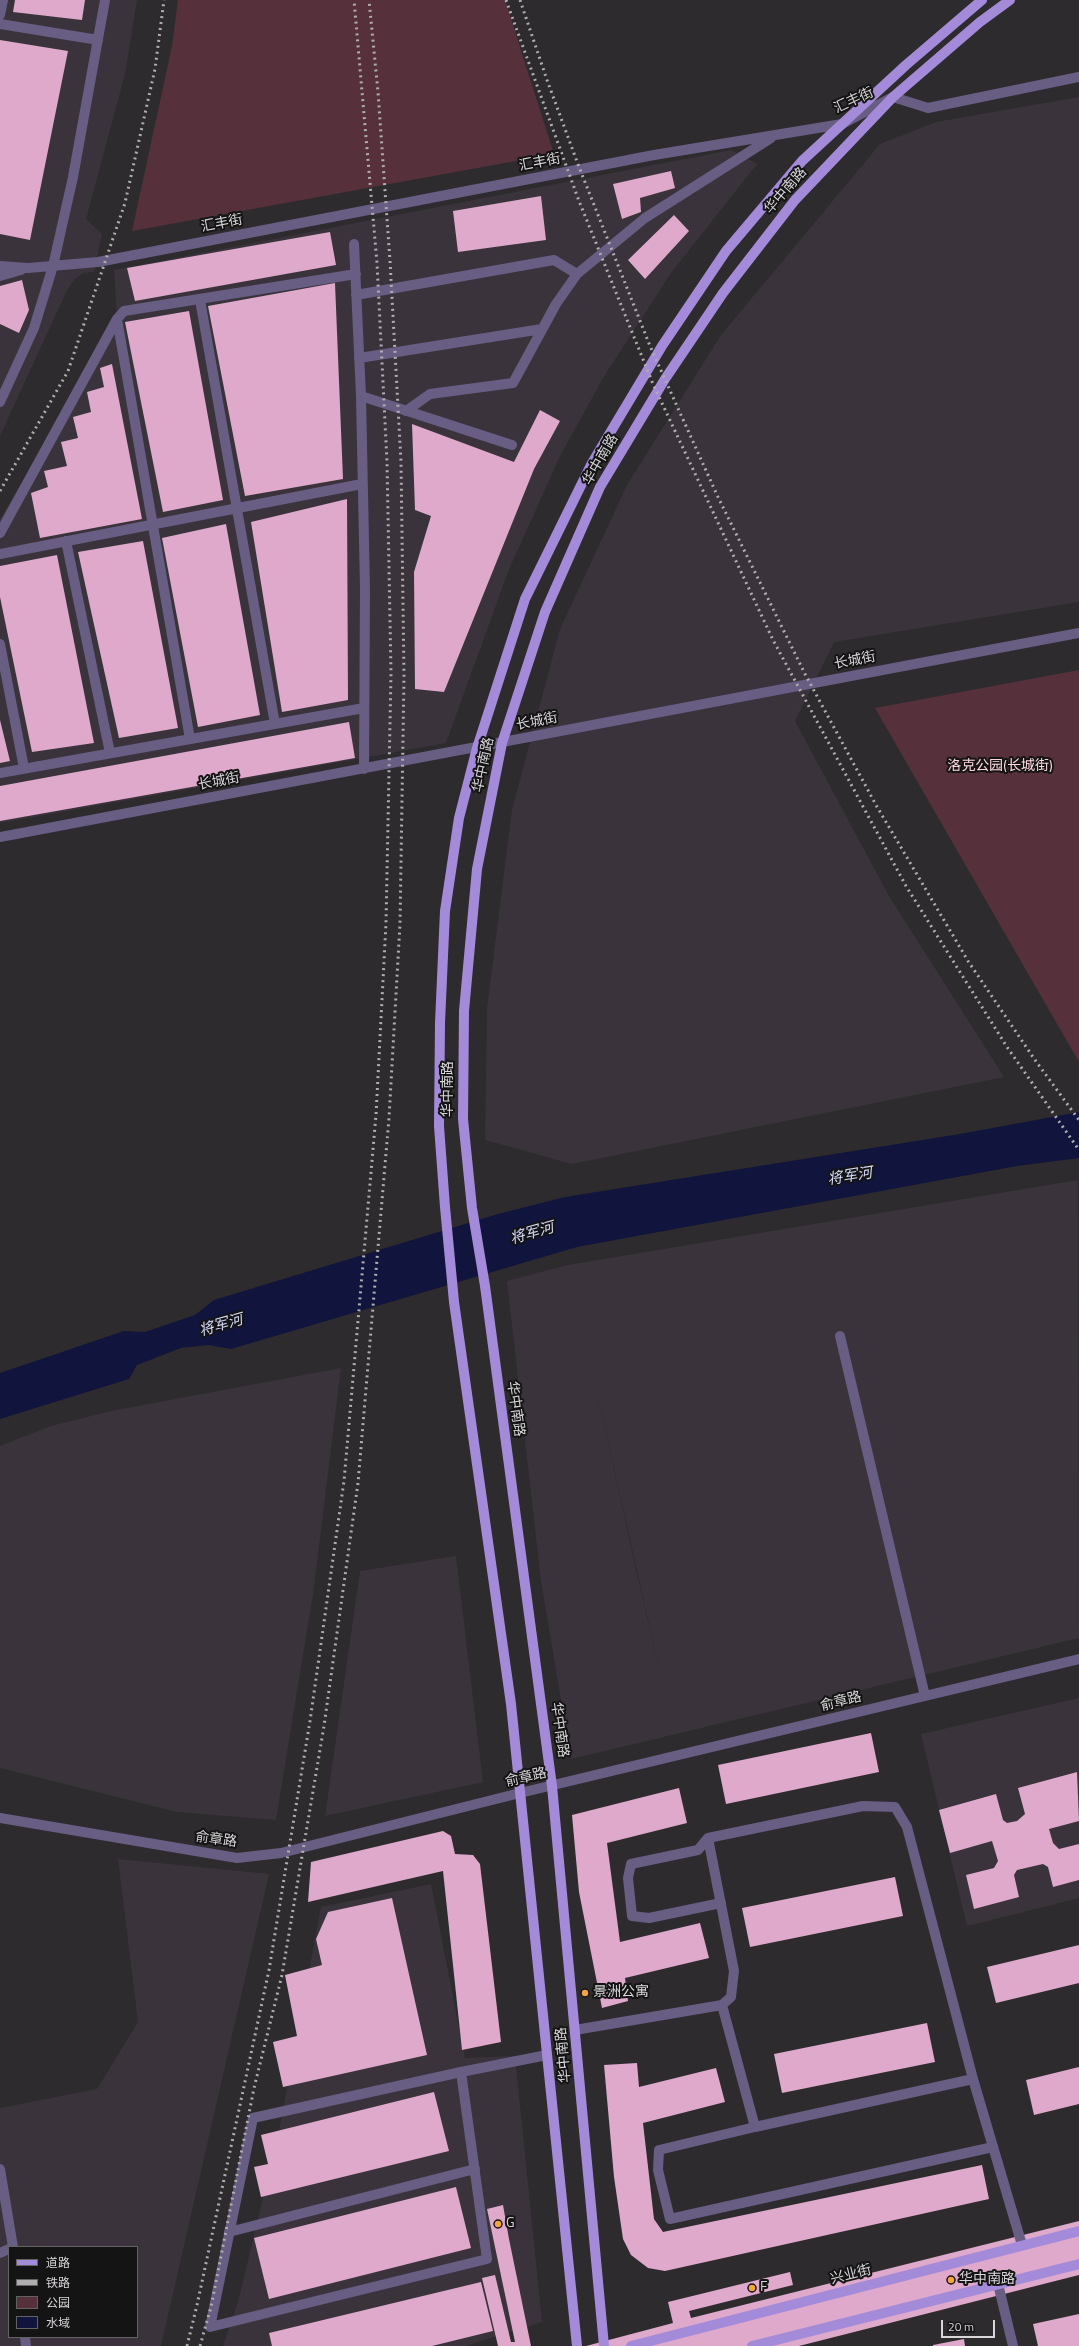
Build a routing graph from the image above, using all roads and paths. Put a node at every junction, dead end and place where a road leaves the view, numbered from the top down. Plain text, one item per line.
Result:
1 (3, 0) edge
2 (105, 0) edge
3 (982, 0) edge
4 (1010, 0) edge
5 (0, 15) edge
6 (0, 24) edge
7 (98, 40) junction
8 (1079, 78) edge
9 (893, 97) junction
10 (842, 124) junction
11 (776, 135) junction
12 (354, 244) dead end
13 (0, 266) edge
14 (53, 266) junction
15 (28, 268) junction
16 (356, 274) junction
17 (577, 274) junction
18 (0, 276) edge
19 (356, 295) junction
20 (200, 300) junction
21 (117, 319) junction
22 (542, 328) junction
23 (359, 358) junction
24 (360, 396) junction
25 (0, 402) edge
26 (406, 411) junction
27 (512, 446) dead end
28 (362, 484) junction
29 (238, 508) junction
30 (151, 525) junction
31 (0, 533) edge
32 (66, 541) junction
33 (0, 554) edge
34 (1079, 633) edge
35 (0, 644) edge
36 (364, 708) junction
37 (275, 724) junction
38 (190, 739) junction
39 (502, 743) junction
40 (477, 748) junction
41 (110, 753) junction
42 (24, 768) junction
43 (364, 769) junction
44 (0, 773) edge
45 (0, 837) edge
46 (840, 1336) dead end
47 (1079, 1659) edge
48 (925, 1696) junction
49 (552, 1786) junction
50 (520, 1793) junction
51 (0, 1818) edge
52 (708, 1838) junction
53 (721, 1903) junction
54 (722, 2005) junction
55 (575, 2030) junction
56 (547, 2055) junction
57 (461, 2072) junction
58 (973, 2079) junction
59 (755, 2127) junction
60 (993, 2147) junction
61 (0, 2169) edge
62 (475, 2169) junction
63 (1079, 2231) edge
64 (229, 2232) junction
65 (1022, 2245) junction
66 (13, 2246) edge
67 (1079, 2264) edge
68 (998, 2284) junction
69 (578, 2346) edge
70 (604, 2346) edge
71 (631, 2346) edge
72 (752, 2346) edge
73 (1013, 2346) edge

1 - 5 street
2 - 7 street
3 - 10 main road, 华中南路
4 - 9 main road, 华中南路
6 - 7 street
7 - 14 street
8 - 9 street, 汇丰街
9 - 10 street, 汇丰街
9 - 39 main road, 华中南路
10 - 11 street, 汇丰街
10 - 40 main road, 华中南路
11 - 14 street, 汇丰街
11 - 17 street
12 - 16 street
13 - 15 street, 汇丰街
14 - 15 street, 汇丰街
14 - 25 street
15 - 18 street
16 - 19 street
16 - 20 street
17 - 19 street
17 - 22 street
19 - 23 street
20 - 21 street
20 - 29 street
21 - 30 street
21 - 31 street
22 - 23 street
22 - 26 street
23 - 24 street
24 - 26 street
24 - 28 street
26 - 27 street
28 - 29 street
28 - 36 street
29 - 30 street
29 - 37 street
30 - 32 street
30 - 38 street
32 - 33 street
32 - 41 street
34 - 39 street, 长城街
35 - 42 street
36 - 37 street
36 - 43 street
37 - 38 street
38 - 41 street
39 - 40 street, 长城街
39 - 49 main road, 华中南路
40 - 43 street, 长城街
40 - 50 main road, 华中南路
41 - 42 street
42 - 44 street
43 - 45 street, 长城街
46 - 48 street
47 - 48 street, 俞章路
48 - 49 street, 俞章路
49 - 50 street, 俞章路
49 - 55 main road, 华中南路
50 - 51 street, 俞章路
50 - 56 main road, 华中南路
52 - 53 street
52 - 53 street
52 - 58 street
53 - 54 street
54 - 55 street
54 - 59 street
55 - 70 main road, 华中南路
56 - 57 street
56 - 69 main road, 华中南路
57 - 62 street
57 - 64 street
58 - 59 street
58 - 60 street
59 - 60 street
60 - 65 street
61 - 66 street
62 - 64 street
62 - 64 street
63 - 65 main road, 兴业街
65 - 71 main road, 兴业街
67 - 68 main road
68 - 72 main road
68 - 73 street

